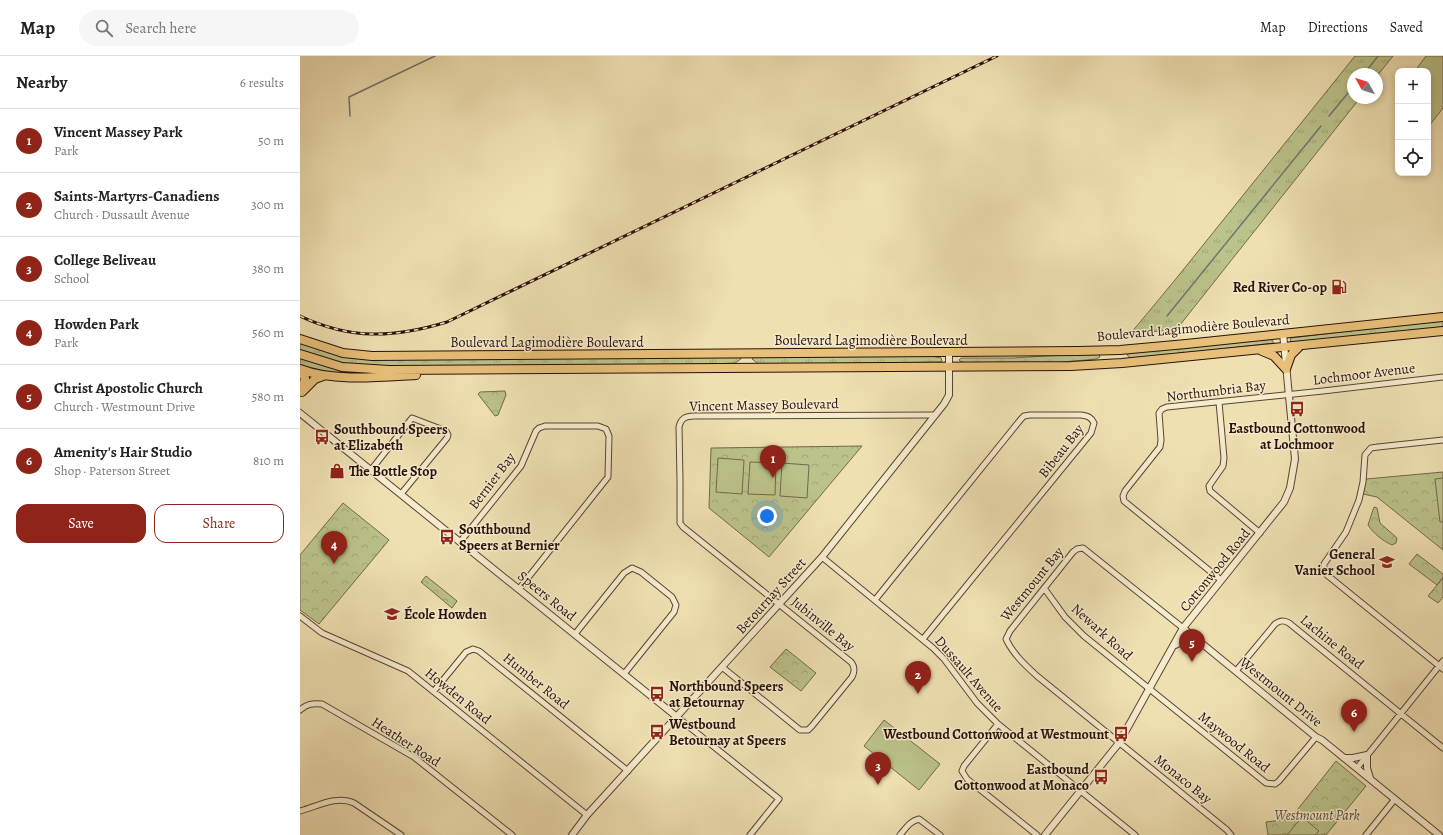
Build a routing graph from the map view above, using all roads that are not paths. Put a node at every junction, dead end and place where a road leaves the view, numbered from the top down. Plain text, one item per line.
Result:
1 (1443, 317) edge
2 (1443, 331) edge
3 (1283, 334) junction
4 (300, 339) edge
5 (1300, 346) junction
6 (1284, 348) junction
7 (1259, 350) junction
8 (948, 353) junction
9 (300, 354) edge
10 (748, 354) junction
11 (949, 367) junction
12 (748, 368) junction
13 (300, 369) edge
14 (1286, 369) junction
15 (440, 370) junction
16 (326, 376) junction
17 (1443, 377) edge
18 (301, 393) edge
19 (1288, 395) junction
20 (1219, 402) junction
21 (300, 413) edge
22 (935, 415) junction
23 (1443, 440) edge
24 (371, 470) junction
25 (401, 494) junction
26 (1260, 533) junction
27 (460, 542) junction
28 (822, 557) junction
29 (1221, 580) junction
30 (1044, 588) junction
31 (519, 589) junction
32 (875, 600) junction
33 (779, 604) junction
34 (300, 616) edge
35 (1183, 628) junction
36 (574, 634) junction
37 (923, 639) junction
38 (1200, 642) junction
39 (1173, 646) junction
40 (1442, 665) edge
41 (722, 667) junction
42 (1236, 671) junction
43 (624, 674) junction
44 (1150, 689) junction
45 (434, 691) junction
46 (300, 710) edge
47 (1401, 714) junction
48 (677, 717) junction
49 (998, 724) junction
50 (1316, 737) junction
51 (1119, 743) junction
52 (1443, 748) edge
53 (1367, 755) junction
54 (1344, 758) junction
55 (1357, 768) junction
56 (628, 771) junction
57 (1370, 778) junction
58 (1081, 791) junction
59 (1395, 799) junction
60 (300, 811) edge
61 (588, 815) junction
62 (401, 835) edge
63 (512, 835) edge
64 (572, 835) edge
65 (750, 835) edge
66 (900, 835) edge
67 (940, 835) edge
68 (1037, 835) edge
69 (1045, 835) edge
70 (1135, 835) edge
71 (1230, 835) edge
72 (1366, 835) edge
73 (1439, 835) edge

1 - 3 main road, Boulevard Lagimodière Boulevard
2 - 5 main road, Boulevard Lagimodière Boulevard
3 - 6 street, Cottonwood Road
3 - 8 main road, Boulevard Lagimodière Boulevard
4 - 10 main road, Boulevard Lagimodière Boulevard
5 - 6 main road, Boulevard Lagimodière Boulevard
5 - 14 main road
6 - 7 main road, Boulevard Lagimodière Boulevard
6 - 14 street, Cottonwood Road
7 - 11 main road, Boulevard Lagimodière Boulevard
7 - 14 main road
8 - 10 main road, Boulevard Lagimodière Boulevard
8 - 11 street, Betournay Street
9 - 15 main road, Boulevard Lagimodière Boulevard
10 - 12 main road
11 - 12 main road, Boulevard Lagimodière Boulevard
11 - 22 street, Betournay Street
12 - 15 main road, Boulevard Lagimodière Boulevard
13 - 16 main road
13 - 18 main road
14 - 19 street, Cottonwood Road
15 - 16 main road
16 - 18 main road
17 - 19 street, Lochmoor Avenue
19 - 20 street, Northumbria Bay
19 - 26 street, Cottonwood Road
20 - 26 street
20 - 29 street, Northumbria Bay
21 - 24 street, Speers Road
22 - 28 street, Betournay Street
22 - 33 street, Vincent Massey Boulevard
23 - 40 street
24 - 25 street, Speers Road
24 - 25 street
25 - 27 street, Speers Road
26 - 29 street, Cottonwood Road
27 - 31 street, Speers Road
27 - 31 street, Bernier Bay
28 - 32 street, Dussault Avenue
28 - 33 street, Betournay Street
29 - 35 street, Cottonwood Road
30 - 35 street, Westmount Bay
30 - 44 street, Newark Road
30 - 51 street, Westmount Bay
31 - 36 street, Speers Road
32 - 37 street, Dussault Avenue
32 - 37 street, Bibeau Bay
33 - 41 street, Betournay Street
33 - 41 street, Jubinville Bay
34 - 45 street, Howden Road
35 - 38 street, Westmount Drive
35 - 39 street, Cottonwood Road
36 - 43 street, Speers Road
36 - 43 street
37 - 49 street, Dussault Avenue
38 - 39 street
38 - 42 street, Westmount Drive
39 - 44 street, Cottonwood Road
40 - 47 street
41 - 48 street, Betournay Street
42 - 47 street, Lachine Road
42 - 50 street, Westmount Drive
43 - 48 street, Speers Road
44 - 50 street, Maywood Road
44 - 51 street, Cottonwood Road
45 - 56 street, Humber Road
45 - 61 street, Howden Road
46 - 63 street, Heather Road
47 - 52 street
47 - 53 street
48 - 56 street, Betournay Street
48 - 65 street, Speers Road
49 - 58 street, Dussault Avenue
49 - 68 street
50 - 54 street, Westmount Drive
51 - 58 street, Cottonwood Road
51 - 71 street, Monaco Bay
53 - 54 street
53 - 55 street
53 - 57 street
54 - 55 street, Westmount Drive
55 - 57 street, Westmount Drive
56 - 61 street, Betournay Street
57 - 59 street, Westmount Drive
58 - 69 street, Cottonwood Road
58 - 70 street
59 - 72 street
59 - 73 street, Westmount Drive
60 - 62 street
61 - 64 street, Betournay Street
66 - 67 street

